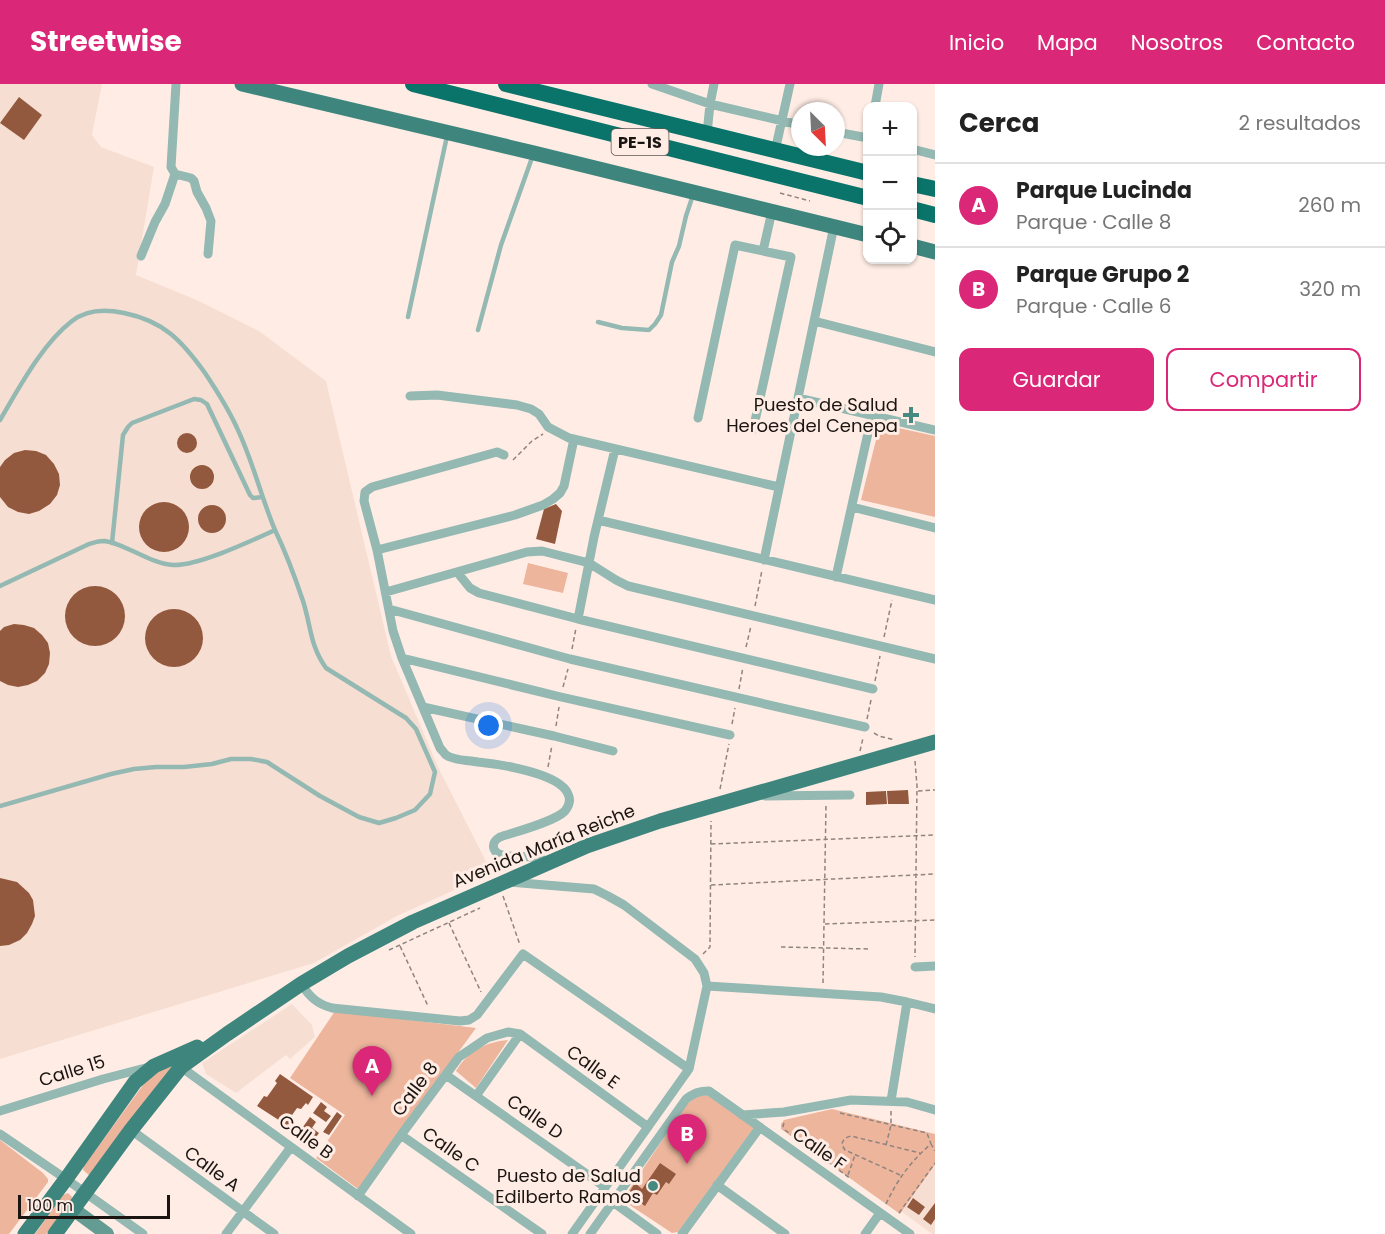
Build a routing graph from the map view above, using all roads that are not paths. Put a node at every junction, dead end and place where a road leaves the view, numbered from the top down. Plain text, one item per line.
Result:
1 (176, 84) edge
2 (242, 84) edge
3 (413, 84) edge
4 (506, 84) edge
5 (652, 84) edge
6 (714, 84) edge
7 (790, 84) edge
8 (879, 84) edge
9 (876, 102) edge
10 (710, 104) junction
11 (782, 121) junction
12 (791, 123) edge
13 (448, 133) junction
14 (707, 134) junction
15 (845, 134) edge
16 (863, 137) edge
17 (917, 150) edge
18 (775, 151) junction
19 (534, 153) junction
20 (935, 154) edge
21 (863, 172) edge
22 (175, 174) junction
23 (917, 185) edge
24 (935, 189) edge
25 (694, 192) junction
26 (863, 197) edge
27 (916, 210) edge
28 (772, 211) junction
29 (935, 215) edge
30 (834, 226) junction
31 (863, 234) edge
32 (917, 247) edge
33 (764, 251) junction
34 (935, 252) edge
35 (208, 254) dead end
36 (141, 256) dead end
37 (408, 316) dead end
38 (814, 321) junction
39 (598, 322) dead end
40 (478, 330) dead end
41 (935, 352) edge
42 (410, 396) dead end
43 (798, 398) junction
44 (872, 415) junction
45 (698, 418) dead end
46 (0, 420) edge
47 (935, 429) edge
48 (753, 430) dead end
49 (574, 439) junction
50 (615, 449) junction
51 (504, 455) dead end
52 (779, 487) junction
53 (262, 497) junction
54 (852, 507) junction
55 (598, 520) junction
56 (935, 528) edge
57 (275, 530) junction
58 (112, 543) junction
59 (377, 550) junction
60 (764, 560) junction
61 (589, 563) junction
62 (457, 572) junction
63 (836, 577) junction
64 (0, 586) edge
65 (386, 592) junction
66 (935, 600) edge
67 (389, 609) junction
68 (578, 619) junction
69 (402, 658) junction
70 (935, 659) edge
71 (873, 689) road end
72 (423, 707) junction
73 (865, 727) road end
74 (730, 735) road end
75 (935, 742) edge
76 (613, 751) dead end
77 (850, 795) dead end
78 (747, 796) junction
79 (0, 806) edge
80 (550, 862) junction
81 (507, 882) junction
82 (935, 966) edge
83 (915, 967) road end
84 (301, 984) junction
85 (707, 986) junction
86 (907, 1002) junction
87 (935, 1010) edge
88 (227, 1034) junction
89 (520, 1034) junction
90 (154, 1066) junction
91 (180, 1067) junction
92 (689, 1069) junction
93 (446, 1075) junction
94 (476, 1096) junction
95 (891, 1101) junction
96 (935, 1110) edge
97 (0, 1111) edge
98 (742, 1115) junction
99 (648, 1127) junction
100 (760, 1127) junction
101 (130, 1130) junction
102 (0, 1134) edge
103 (401, 1135) junction
104 (291, 1146) junction
105 (66, 1179) junction
106 (717, 1185) junction
107 (605, 1186) junction
108 (85, 1192) junction
109 (358, 1196) junction
110 (613, 1202) junction
111 (73, 1209) junction
112 (883, 1209) junction
113 (243, 1212) junction
114 (25, 1234) edge
115 (55, 1234) edge
116 (107, 1234) edge
117 (143, 1234) edge
118 (226, 1234) edge
119 (274, 1234) edge
120 (411, 1234) edge
121 (542, 1234) edge
122 (572, 1234) edge
123 (590, 1234) edge
124 (657, 1234) edge
125 (682, 1234) edge
126 (785, 1234) edge
127 (865, 1234) edge
128 (910, 1234) edge

1 - 22 street
2 - 13 main road
3 - 26 highway, PE-1S
4 - 14 highway, PE-1S
5 - 10 street
6 - 10 street
7 - 11 street
8 - 9 street
10 - 11 street
10 - 14 street
11 - 12 street
11 - 18 street
13 - 19 main road
13 - 37 lane
14 - 18 highway, PE-1S
15 - 16 street
17 - 20 street
18 - 21 highway, PE-1S
19 - 25 main road
19 - 40 lane
22 - 35 street
22 - 36 street
23 - 24 highway
25 - 28 main road
25 - 39 lane
27 - 29 highway
28 - 30 main road
28 - 33 street
30 - 31 main road
30 - 38 street
32 - 34 main road
33 - 45 street
33 - 48 street
38 - 41 street
38 - 43 street
42 - 49 street
43 - 44 street
43 - 52 street
44 - 47 street
44 - 54 street
46 - 53 lane
49 - 50 street
49 - 59 street
50 - 52 street
50 - 55 street
51 - 59 street
52 - 60 street
53 - 57 lane
53 - 58 lane
54 - 56 street
54 - 63 street
55 - 60 street
55 - 61 street
57 - 58 lane
57 - 79 lane
58 - 64 lane
59 - 65 street
60 - 63 street
61 - 62 street
61 - 68 street
61 - 70 street
62 - 65 street
62 - 68 street
63 - 66 street
65 - 67 street
67 - 69 street
67 - 73 street
68 - 71 street
69 - 72 street
69 - 74 street
72 - 76 street
72 - 80 street
75 - 78 main road, Avenida María Reiche
77 - 78 street
78 - 80 main road, Avenida María Reiche
80 - 81 main road, Avenida María Reiche
81 - 84 main road, Avenida María Reiche
81 - 85 street
82 - 83 street
84 - 88 main road, Avenida María Reiche
84 - 92 street
85 - 86 street
85 - 92 street
86 - 87 street
86 - 95 street
88 - 90 main road, Avenida María Reiche
88 - 91 main road, Avenida María Reiche
89 - 93 street, Calle 8
89 - 94 street
89 - 99 street, Calle E
90 - 97 street, Calle 15
90 - 105 main road, Avenida María Reiche
91 - 101 main road, Avenida María Reiche
91 - 104 street, Calle B
92 - 99 street
93 - 94 street, Calle D
93 - 103 street, Calle 8
94 - 107 street, Calle D
95 - 96 street
95 - 98 street
98 - 100 street, Calle F
98 - 110 street, Calle F
99 - 107 street
100 - 106 street
100 - 112 street, Calle F
101 - 108 main road, Avenida María Reiche
101 - 113 street, Calle A
102 - 105 street
103 - 109 street, Calle 8
103 - 121 street, Calle C
104 - 109 street, Calle B
104 - 113 street
105 - 108 street
105 - 114 main road, Avenida María Reiche
106 - 125 street
106 - 126 street
107 - 122 street
108 - 111 main road, Avenida María Reiche
108 - 117 street
109 - 120 street, Calle B
110 - 123 street
110 - 124 street
111 - 115 main road, Avenida María Reiche
111 - 116 main road
112 - 127 street
112 - 128 street, Calle F
113 - 118 street
113 - 119 street, Calle A

